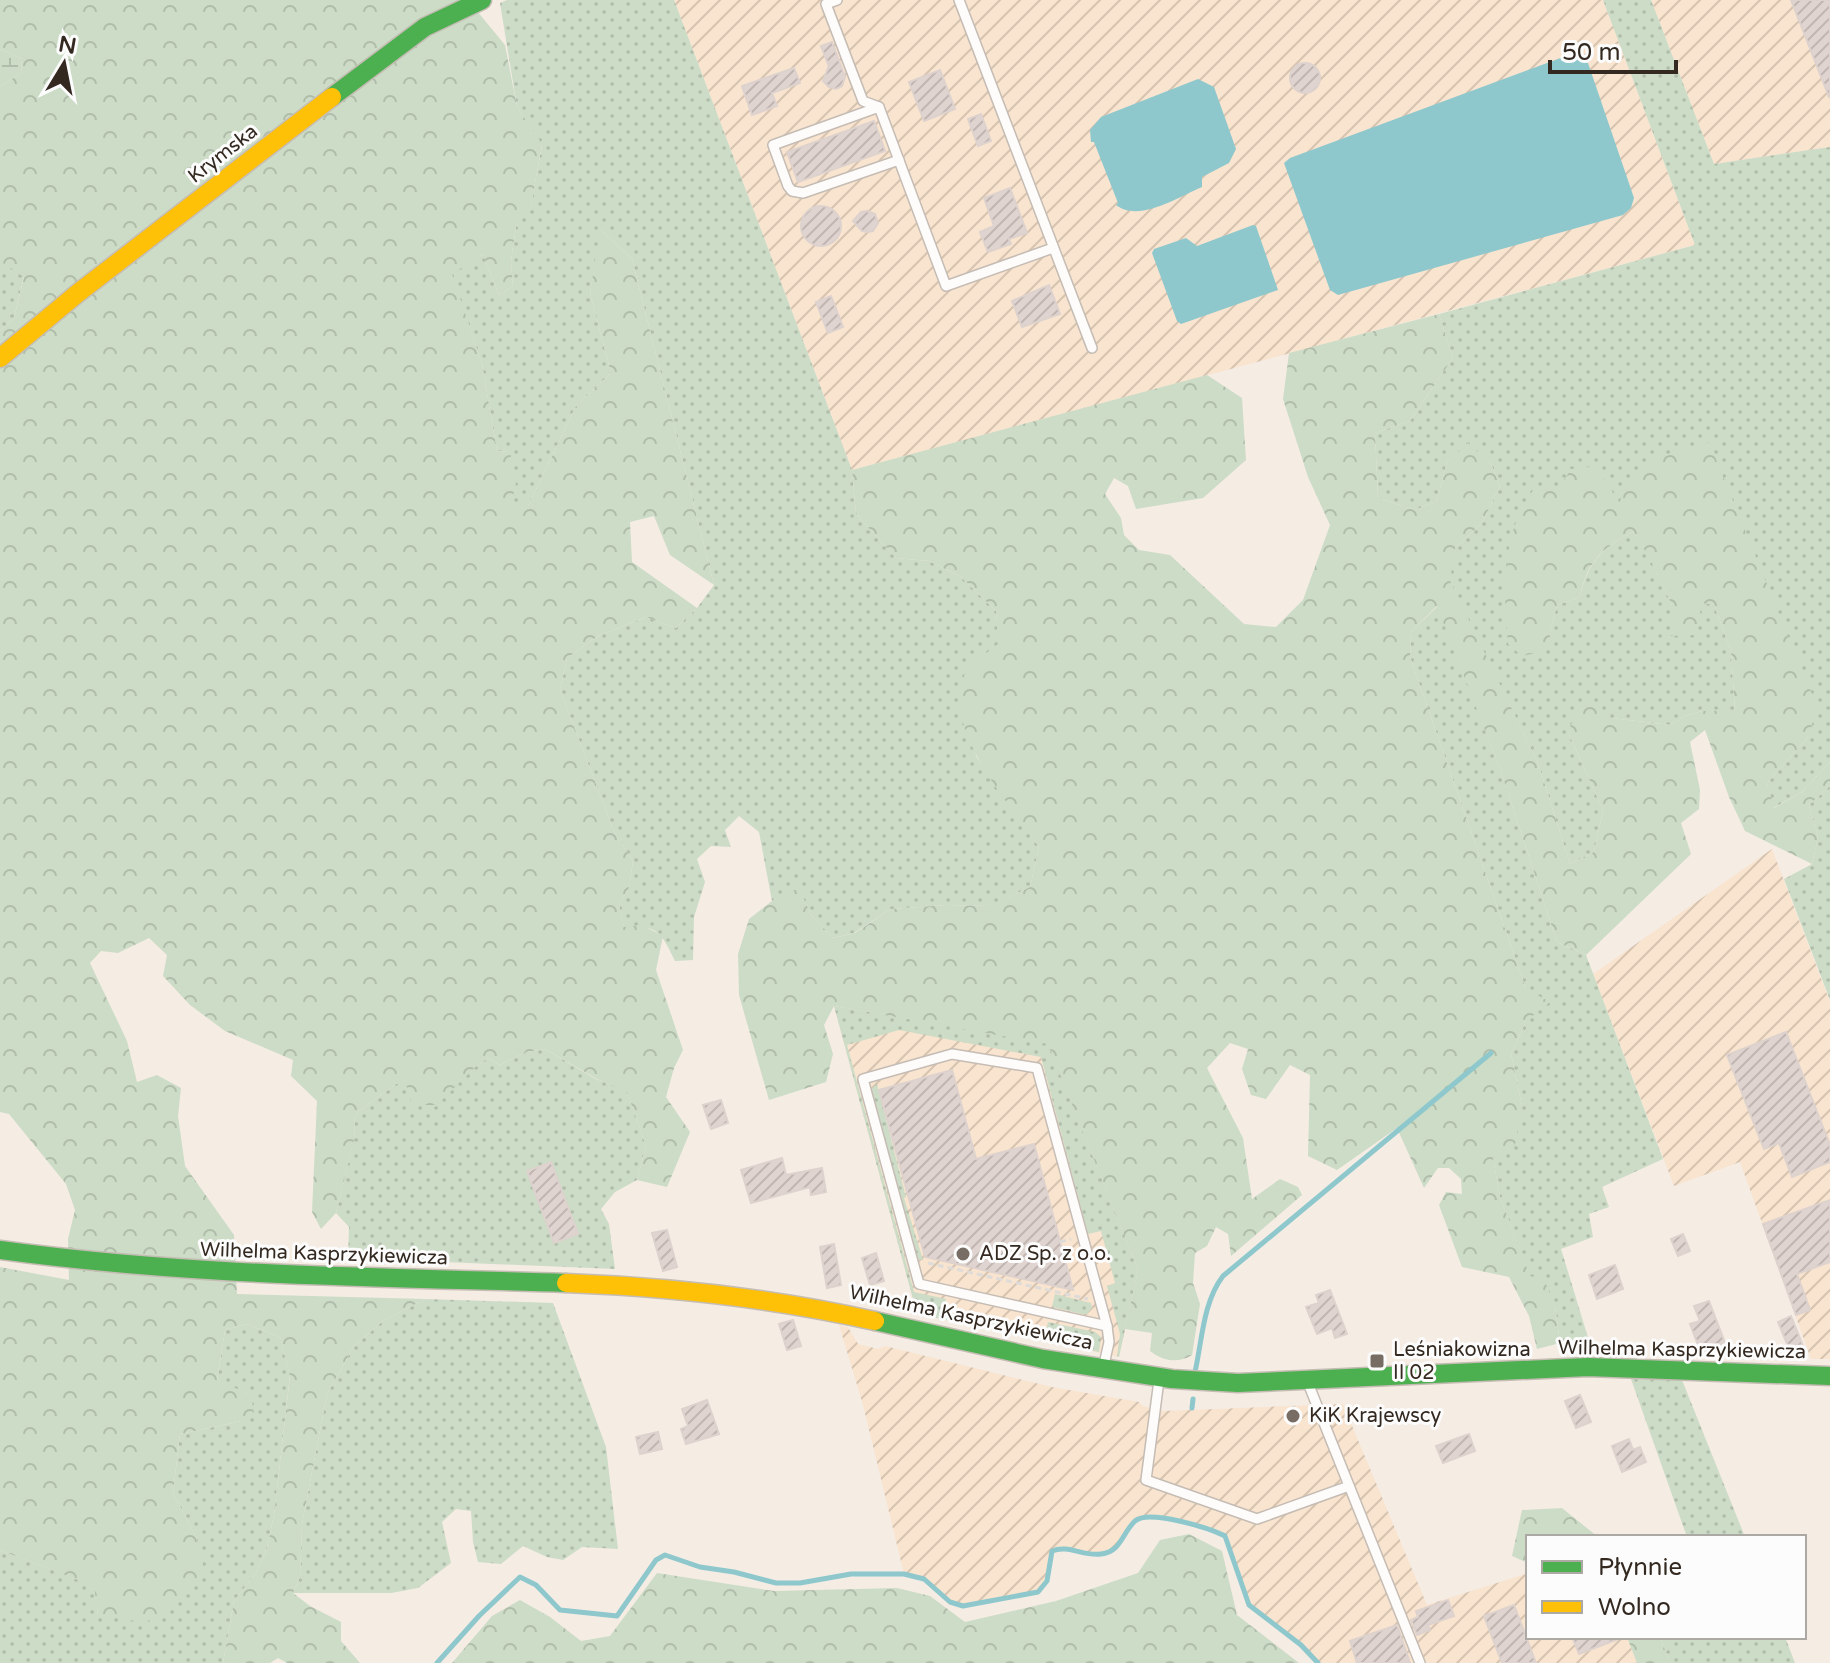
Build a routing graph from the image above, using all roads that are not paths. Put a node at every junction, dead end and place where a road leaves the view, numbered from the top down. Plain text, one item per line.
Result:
1 (482, 0) edge
2 (837, 0) edge
3 (959, 0) edge
4 (879, 107) junction
5 (899, 160) junction
6 (1053, 248) junction
7 (1092, 348) dead end
8 (0, 358) edge
9 (0, 1250) edge
10 (1107, 1326) junction
11 (1103, 1369) junction
12 (1830, 1376) edge
13 (1159, 1380) junction
14 (1307, 1380) junction
15 (1349, 1486) junction
16 (1420, 1663) edge

1 - 8 street, Krymska
2 - 4 lane
3 - 6 lane
4 - 5 lane
4 - 5 lane
5 - 6 lane
6 - 7 lane
9 - 11 street, Wilhelma Kasprzykiewicza
10 - 10 lane
10 - 11 lane
11 - 13 street, Wilhelma Kasprzykiewicza
12 - 14 street, Wilhelma Kasprzykiewicza
13 - 14 street, Wilhelma Kasprzykiewicza
13 - 15 lane
14 - 15 lane
15 - 16 lane

